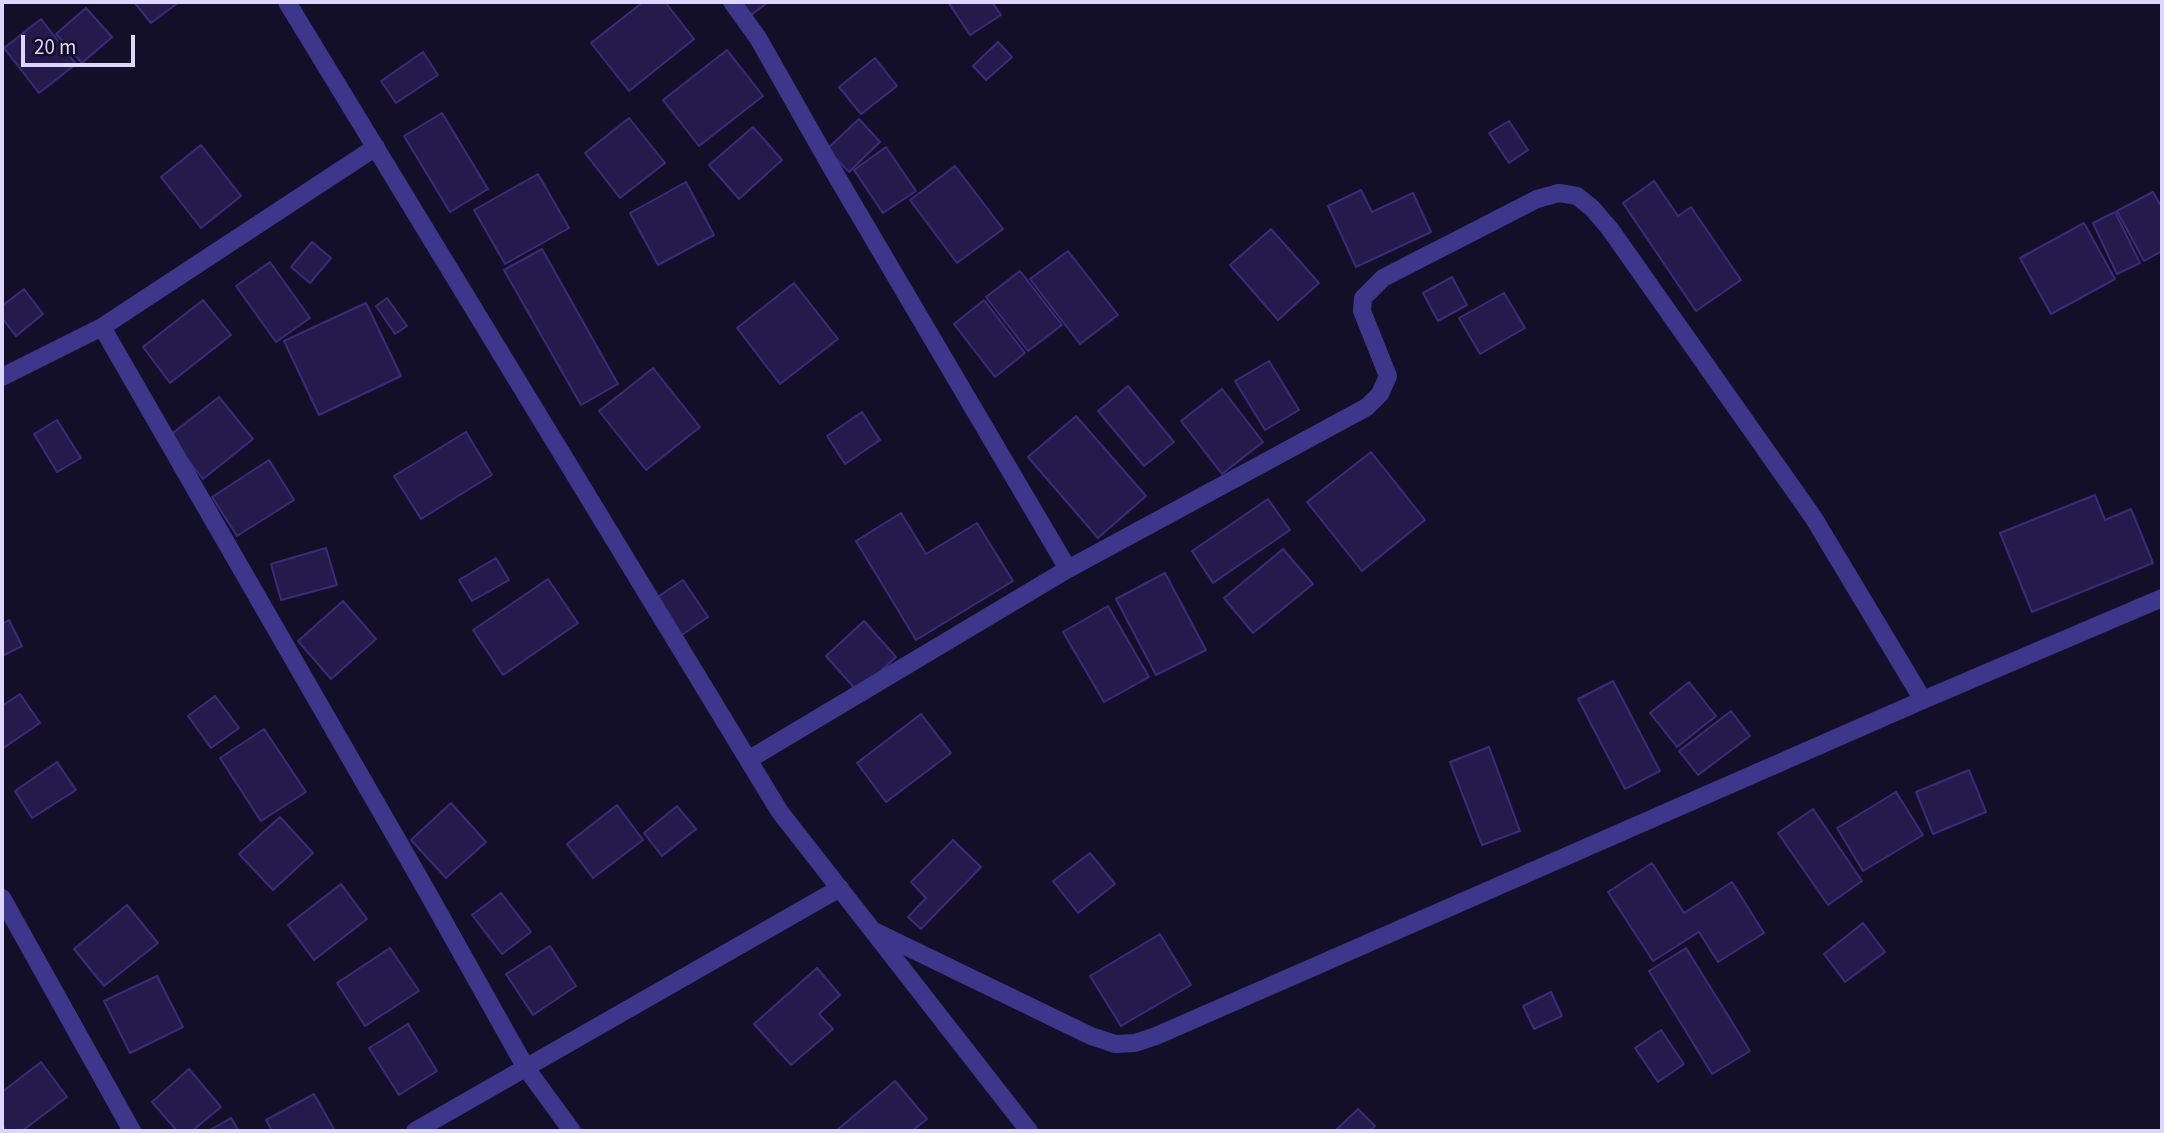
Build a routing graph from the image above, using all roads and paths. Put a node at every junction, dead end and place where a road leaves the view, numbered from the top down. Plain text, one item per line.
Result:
1 (287, 2) edge
2 (732, 2) edge
3 (376, 147) junction
4 (102, 327) junction
5 (2, 377) edge
6 (1068, 569) junction
7 (2162, 598) edge
8 (1923, 700) junction
9 (748, 760) junction
10 (840, 888) junction
11 (2, 898) edge
12 (872, 930) junction
13 (526, 1068) junction
14 (132, 1131) edge
15 (415, 1131) edge
16 (572, 1131) edge
17 (1029, 1131) edge

1 - 3 street
2 - 6 street
3 - 4 street
3 - 9 street
4 - 5 street
4 - 13 street
6 - 8 street
6 - 9 street
7 - 8 street
8 - 12 street
9 - 10 street
10 - 12 street
10 - 13 street
11 - 14 street
12 - 17 street
13 - 15 street
13 - 16 street

